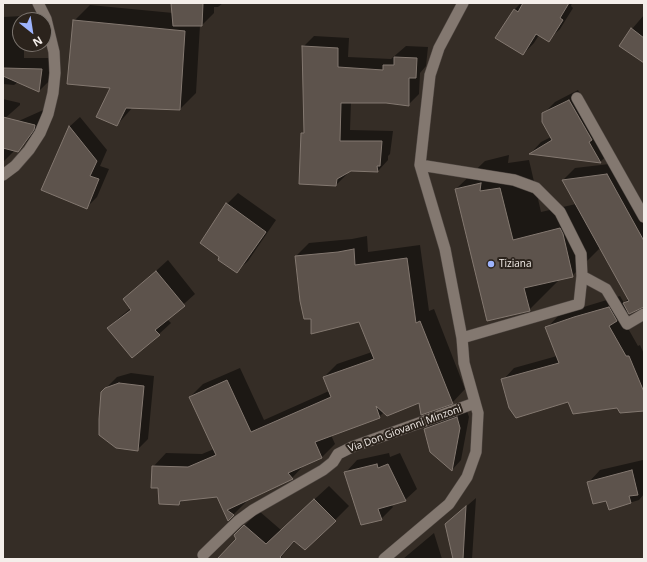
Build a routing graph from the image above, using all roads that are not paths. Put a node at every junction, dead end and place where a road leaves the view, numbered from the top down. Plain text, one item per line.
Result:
1 (38, 3) edge
2 (463, 3) edge
3 (577, 98) dead end
4 (420, 165) junction
5 (3, 176) edge
6 (644, 217) edge
7 (582, 276) junction
8 (644, 314) edge
9 (462, 338) junction
10 (475, 403) junction
11 (203, 555) dead end
12 (384, 559) edge

1 - 5 street
2 - 4 street, Via Don Giovanni Minzoni
3 - 6 street
4 - 7 street
4 - 9 street, Via Don Giovanni Minzoni
7 - 8 street
7 - 9 street
9 - 10 street, Via Don Giovanni Minzoni
10 - 11 street, Via Don Giovanni Minzoni
10 - 12 street, Via Don Giovanni Minzoni

